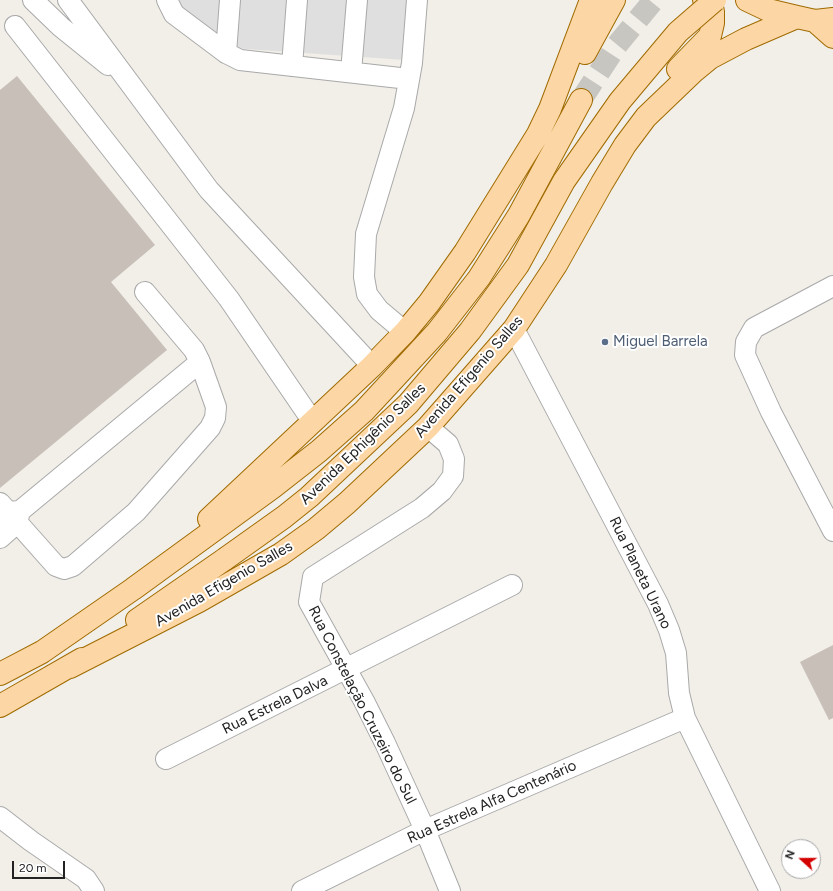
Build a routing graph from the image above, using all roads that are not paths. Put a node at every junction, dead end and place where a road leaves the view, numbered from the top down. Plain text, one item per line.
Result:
1 (33, 0) edge
2 (68, 0) edge
3 (167, 0) edge
4 (230, 0) edge
5 (297, 0) edge
6 (357, 0) edge
7 (417, 0) edge
8 (591, 0) edge
9 (614, 0) edge
10 (704, 0) edge
11 (715, 0) edge
12 (747, 0) edge
13 (815, 19) edge
14 (15, 26) dead end
15 (833, 37) edge
16 (226, 53) junction
17 (292, 66) junction
18 (351, 72) junction
19 (409, 79) junction
20 (132, 86) junction
21 (581, 100) tunnel mouth
22 (550, 109) junction
23 (646, 116) junction
24 (833, 286) edge
25 (145, 292) dead end
26 (514, 329) junction
27 (405, 332) junction
28 (200, 362) junction
29 (372, 366) junction
30 (313, 422) junction
31 (428, 427) junction
32 (9, 514) edge
33 (833, 531) edge
34 (0, 538) edge
35 (512, 585) dead end
36 (133, 589) junction
37 (70, 667) junction
38 (2, 670) edge
39 (346, 670) junction
40 (0, 706) edge
41 (685, 718) junction
42 (166, 759) dead end
43 (0, 817) edge
44 (425, 830) junction
45 (94, 891) edge
46 (302, 891) edge
47 (450, 891) edge
48 (770, 891) edge

1 - 20 street
2 - 20 street
3 - 16 street
4 - 16 street
5 - 17 street
6 - 18 street
7 - 19 street
8 - 22 main road, Avenida Ephigênio Salles
9 - 22 main road
10 - 23 main road
11 - 37 main road, Avenida Ephigênio Salles, bridge
12 - 13 main road
13 - 15 main road
13 - 23 main road, Avenida Efigenio Salles
14 - 30 street
16 - 17 street
17 - 18 street
18 - 19 street
19 - 27 street
20 - 29 street
21 - 36 main road, Avenida Ephigênio Salles
22 - 27 main road, Avenida Ephigênio Salles
23 - 26 main road, Avenida Efigenio Salles
24 - 33 street
25 - 28 street
26 - 31 main road, Avenida Efigenio Salles
26 - 41 street, Rua Planeta Urano
27 - 29 main road, Avenida Ephigênio Salles
28 - 32 street
28 - 32 street
29 - 30 main road, Avenida Ephigênio Salles
30 - 36 main road, Avenida Ephigênio Salles
31 - 37 main road, Avenida Efigenio Salles
31 - 39 street, Rua Constelação Cruzeiro do Sul
32 - 34 street
35 - 39 street, Rua Estrela Dalva
36 - 38 main road, Avenida Ephigênio Salles
37 - 40 main road, Avenida Ephigênio Salles
39 - 42 street, Rua Estrela Dalva
39 - 44 street, Rua Constelação Cruzeiro do Sul
41 - 44 street, Rua Estrela Alfa Centenário
41 - 48 street, Rua Planeta Urano
43 - 45 street
44 - 46 street, Rua Estrela Alfa Centenário
44 - 47 street, Rua Constelação Cruzeiro do Sul

